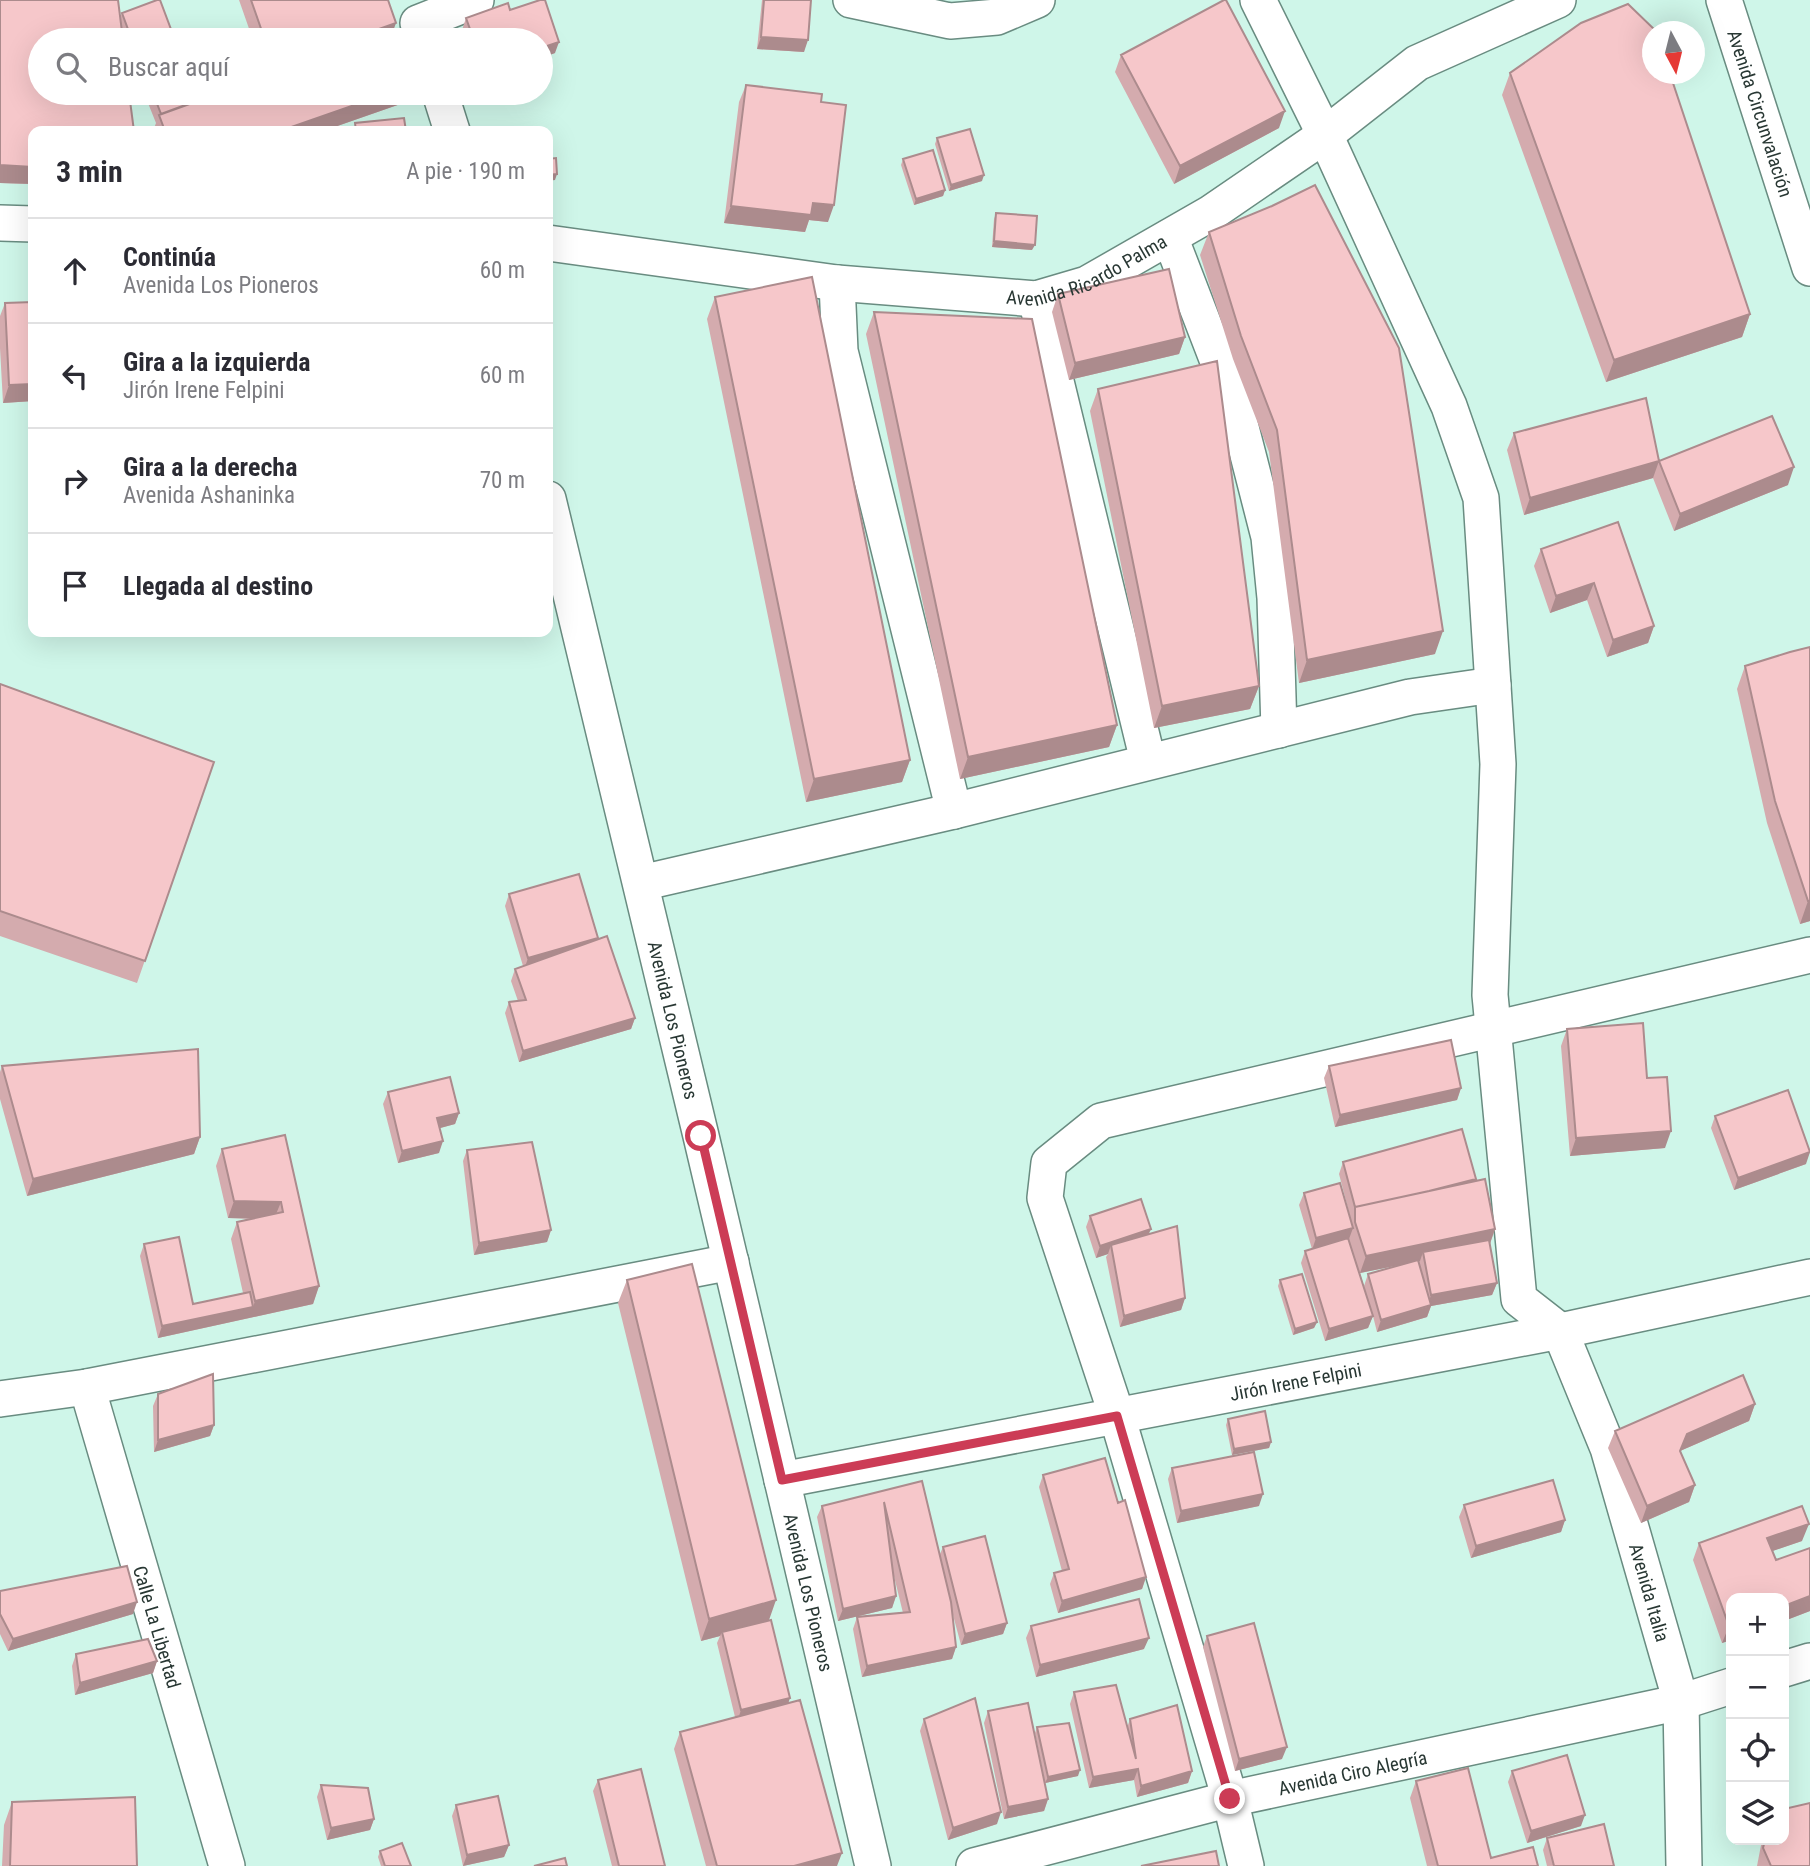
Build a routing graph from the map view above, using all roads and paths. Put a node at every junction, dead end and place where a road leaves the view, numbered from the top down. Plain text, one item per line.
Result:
1 (476, 0) edge
2 (851, 0) edge
3 (1037, 0) edge
4 (1258, 0) edge
5 (1558, 0) edge
6 (1724, 0) edge
7 (418, 21) edge
8 (444, 105) edge
9 (450, 126) edge
10 (1325, 135) junction
11 (0, 223) edge
12 (28, 224) edge
13 (1170, 237) junction
14 (553, 244) edge
15 (1810, 268) edge
16 (836, 284) junction
17 (1036, 299) junction
18 (553, 520) edge
19 (1493, 685) junction
20 (1279, 730) junction
21 (1148, 761) junction
22 (954, 811) junction
23 (640, 883) junction
24 (1810, 955) edge
25 (1493, 1030) junction
26 (731, 1262) junction
27 (1810, 1277) edge
28 (1560, 1331) junction
29 (87, 1387) junction
30 (0, 1399) edge
31 (1117, 1416) junction
32 (782, 1480) junction
33 (1810, 1661) edge
34 (1789, 1668) edge
35 (1726, 1688) edge
36 (1681, 1702) junction
37 (1230, 1799) junction
38 (227, 1866) edge
39 (873, 1866) edge
40 (974, 1866) edge
41 (1246, 1866) edge
42 (1684, 1866) edge

1 - 7 street
2 - 3 street
4 - 10 street
5 - 10 street, Avenida Ricardo Palma
6 - 15 street, Avenida Circunvalación
8 - 9 street
10 - 13 street, Avenida Ricardo Palma
10 - 19 street
11 - 12 street
13 - 17 street, Avenida Ricardo Palma
13 - 20 street
14 - 16 street, Avenida Ricardo Palma
16 - 17 street, Avenida Ricardo Palma
16 - 22 street
17 - 21 street
18 - 23 street, Avenida Los Pioneros
19 - 20 street
19 - 25 street
20 - 21 street
21 - 22 street
22 - 23 street
23 - 26 street, Avenida Los Pioneros
24 - 25 street
25 - 28 street
25 - 31 street
26 - 29 street
26 - 32 street, Avenida Los Pioneros
27 - 28 street, Jirón Irene Felpini
28 - 31 street, Jirón Irene Felpini
28 - 36 street, Avenida Italia
29 - 30 street
29 - 38 street, Calle La Libertad
31 - 32 street, Jirón Irene Felpini
31 - 37 street
32 - 39 street, Avenida Los Pioneros
33 - 34 street
35 - 36 street, Avenida Ciro Alegría
36 - 37 street, Avenida Ciro Alegría
36 - 42 street, Avenida Italia
37 - 40 street, Avenida Ciro Alegría
37 - 41 street

